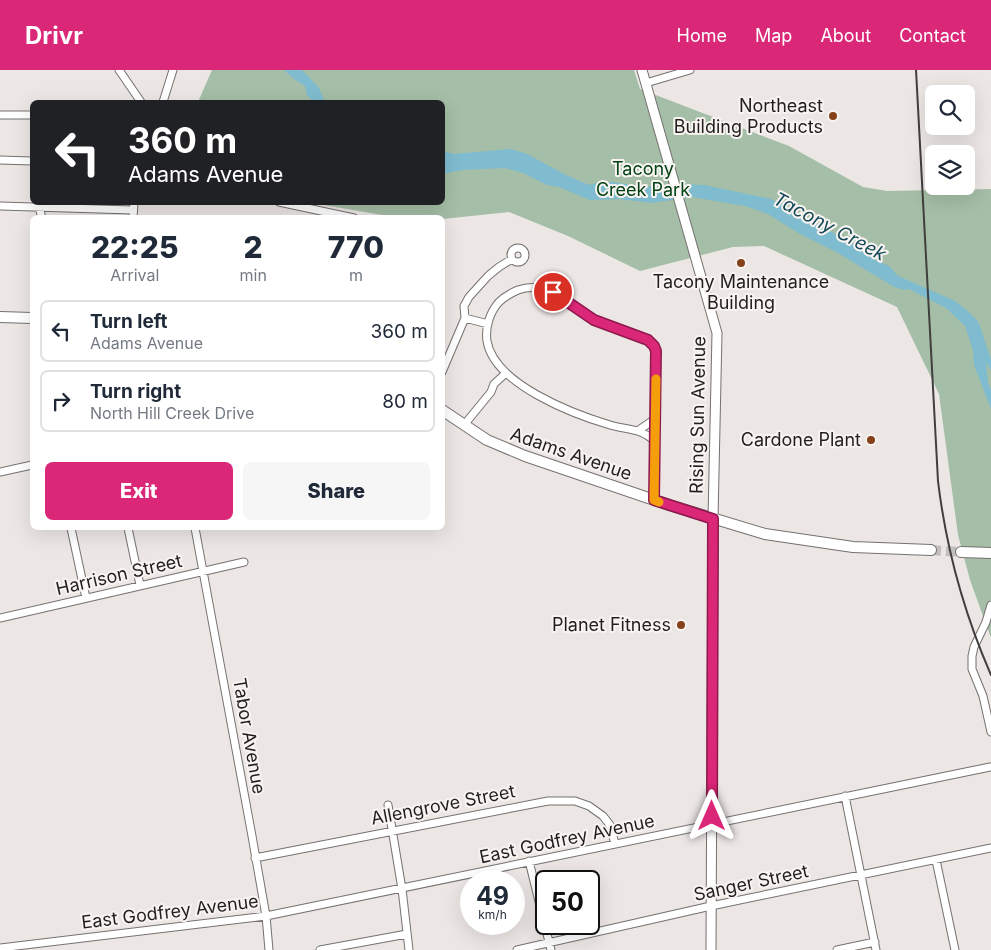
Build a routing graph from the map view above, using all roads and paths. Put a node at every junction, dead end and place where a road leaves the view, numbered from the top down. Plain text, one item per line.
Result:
1 (119, 70) edge
2 (173, 70) edge
3 (642, 70) edge
4 (690, 70) edge
5 (646, 83) junction
6 (141, 100) edge
7 (164, 100) edge
8 (0, 115) edge
9 (30, 115) edge
10 (0, 160) edge
11 (30, 161) edge
12 (293, 205) edge
13 (0, 206) edge
14 (39, 207) junction
15 (133, 210) edge
16 (41, 215) edge
17 (340, 215) edge
18 (512, 259) dead end
19 (0, 317) edge
20 (30, 318) edge
21 (465, 318) junction
22 (488, 324) junction
23 (445, 365) edge
24 (506, 373) junction
25 (445, 412) edge
26 (655, 419) junction
27 (464, 425) junction
28 (639, 430) junction
29 (655, 442) junction
30 (30, 465) edge
31 (0, 472) edge
32 (654, 500) junction
33 (713, 519) junction
34 (72, 530) edge
35 (128, 530) edge
36 (195, 530) edge
37 (931, 550) tunnel mouth
38 (960, 552) tunnel mouth
39 (991, 553) edge
40 (244, 562) dead end
41 (204, 571) junction
42 (140, 586) junction
43 (86, 598) junction
44 (991, 605) edge
45 (0, 618) edge
46 (991, 732) edge
47 (991, 766) edge
48 (845, 796) junction
49 (388, 805) dead end
50 (712, 824) junction
51 (392, 830) junction
52 (615, 844) junction
53 (991, 848) edge
54 (255, 858) junction
55 (936, 860) junction
56 (528, 861) junction
57 (861, 875) junction
58 (402, 889) junction
59 (711, 906) junction
60 (266, 916) junction
61 (407, 934) junction
62 (875, 942) junction
63 (550, 946) edge
64 (0, 948) edge
65 (269, 950) edge
66 (320, 950) edge
67 (409, 950) edge
68 (517, 950) edge
69 (711, 950) edge
70 (837, 950) edge
71 (876, 950) edge
72 (955, 950) edge

1 - 6 street
2 - 7 street
3 - 5 main road, Rising Sun Avenue
4 - 5 street
5 - 33 main road, Rising Sun Avenue
8 - 9 street
10 - 11 street
12 - 17 street
13 - 14 street
14 - 15 street
14 - 16 street
18 - 21 street
19 - 20 highway
21 - 22 street
21 - 23 street
22 - 24 street
22 - 26 street
24 - 27 street
24 - 28 street
25 - 27 highway, Adams Avenue
26 - 28 street
26 - 29 street
27 - 32 highway, Adams Avenue
28 - 29 street
29 - 32 street
30 - 31 street
32 - 33 highway, Adams Avenue
33 - 37 highway, Adams Avenue
33 - 50 main road, Rising Sun Avenue
34 - 43 street
35 - 42 street
36 - 41 street, Tabor Avenue
38 - 39 highway
40 - 41 street, Harrison Street
41 - 42 street, Harrison Street
41 - 54 street, Tabor Avenue
42 - 43 street, Harrison Street
43 - 45 street, Harrison Street
44 - 46 street
47 - 48 street, East Godfrey Avenue
48 - 50 street, East Godfrey Avenue
48 - 57 street
49 - 51 street
50 - 52 street, East Godfrey Avenue
50 - 59 main road, Rising Sun Avenue
51 - 52 street, Allengrove Street
51 - 54 street, Allengrove Street
51 - 58 street
52 - 56 street, East Godfrey Avenue
53 - 55 street, Sanger Street
54 - 60 street, Tabor Avenue
55 - 57 street, Sanger Street
55 - 72 street
56 - 58 street, East Godfrey Avenue
56 - 63 street
57 - 59 street, Sanger Street
57 - 62 street
58 - 60 street, East Godfrey Avenue
58 - 61 street
59 - 63 street, Sanger Street
59 - 69 main road, Rising Sun Avenue
60 - 64 street, East Godfrey Avenue
60 - 65 street, Tabor Avenue
61 - 66 street
61 - 67 street
62 - 70 street
62 - 71 street
63 - 68 street, Sanger Street

